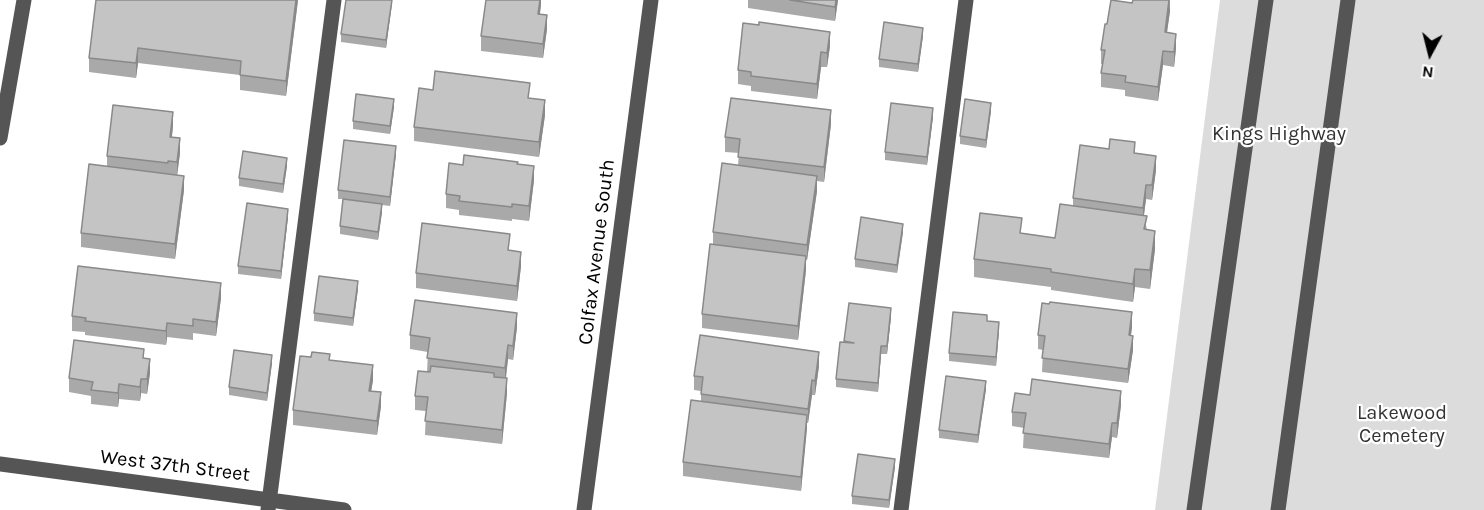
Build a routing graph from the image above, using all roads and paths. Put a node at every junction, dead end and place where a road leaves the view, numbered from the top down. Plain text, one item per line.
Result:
1 (24, 0) edge
2 (334, 0) edge
3 (651, 0) edge
4 (966, 0) edge
5 (1266, 0) edge
6 (1348, 0) edge
7 (0, 138) edge
8 (0, 464) edge
9 (268, 505) edge
10 (344, 510) edge
11 (584, 510) edge
12 (901, 510) edge
13 (1194, 510) edge
14 (1278, 510) edge

1 - 7 street
2 - 9 street
3 - 11 street, Colfax Avenue South
4 - 12 street
5 - 13 street
6 - 14 street
8 - 9 street, West 37th Street
9 - 10 street, West 37th Street

